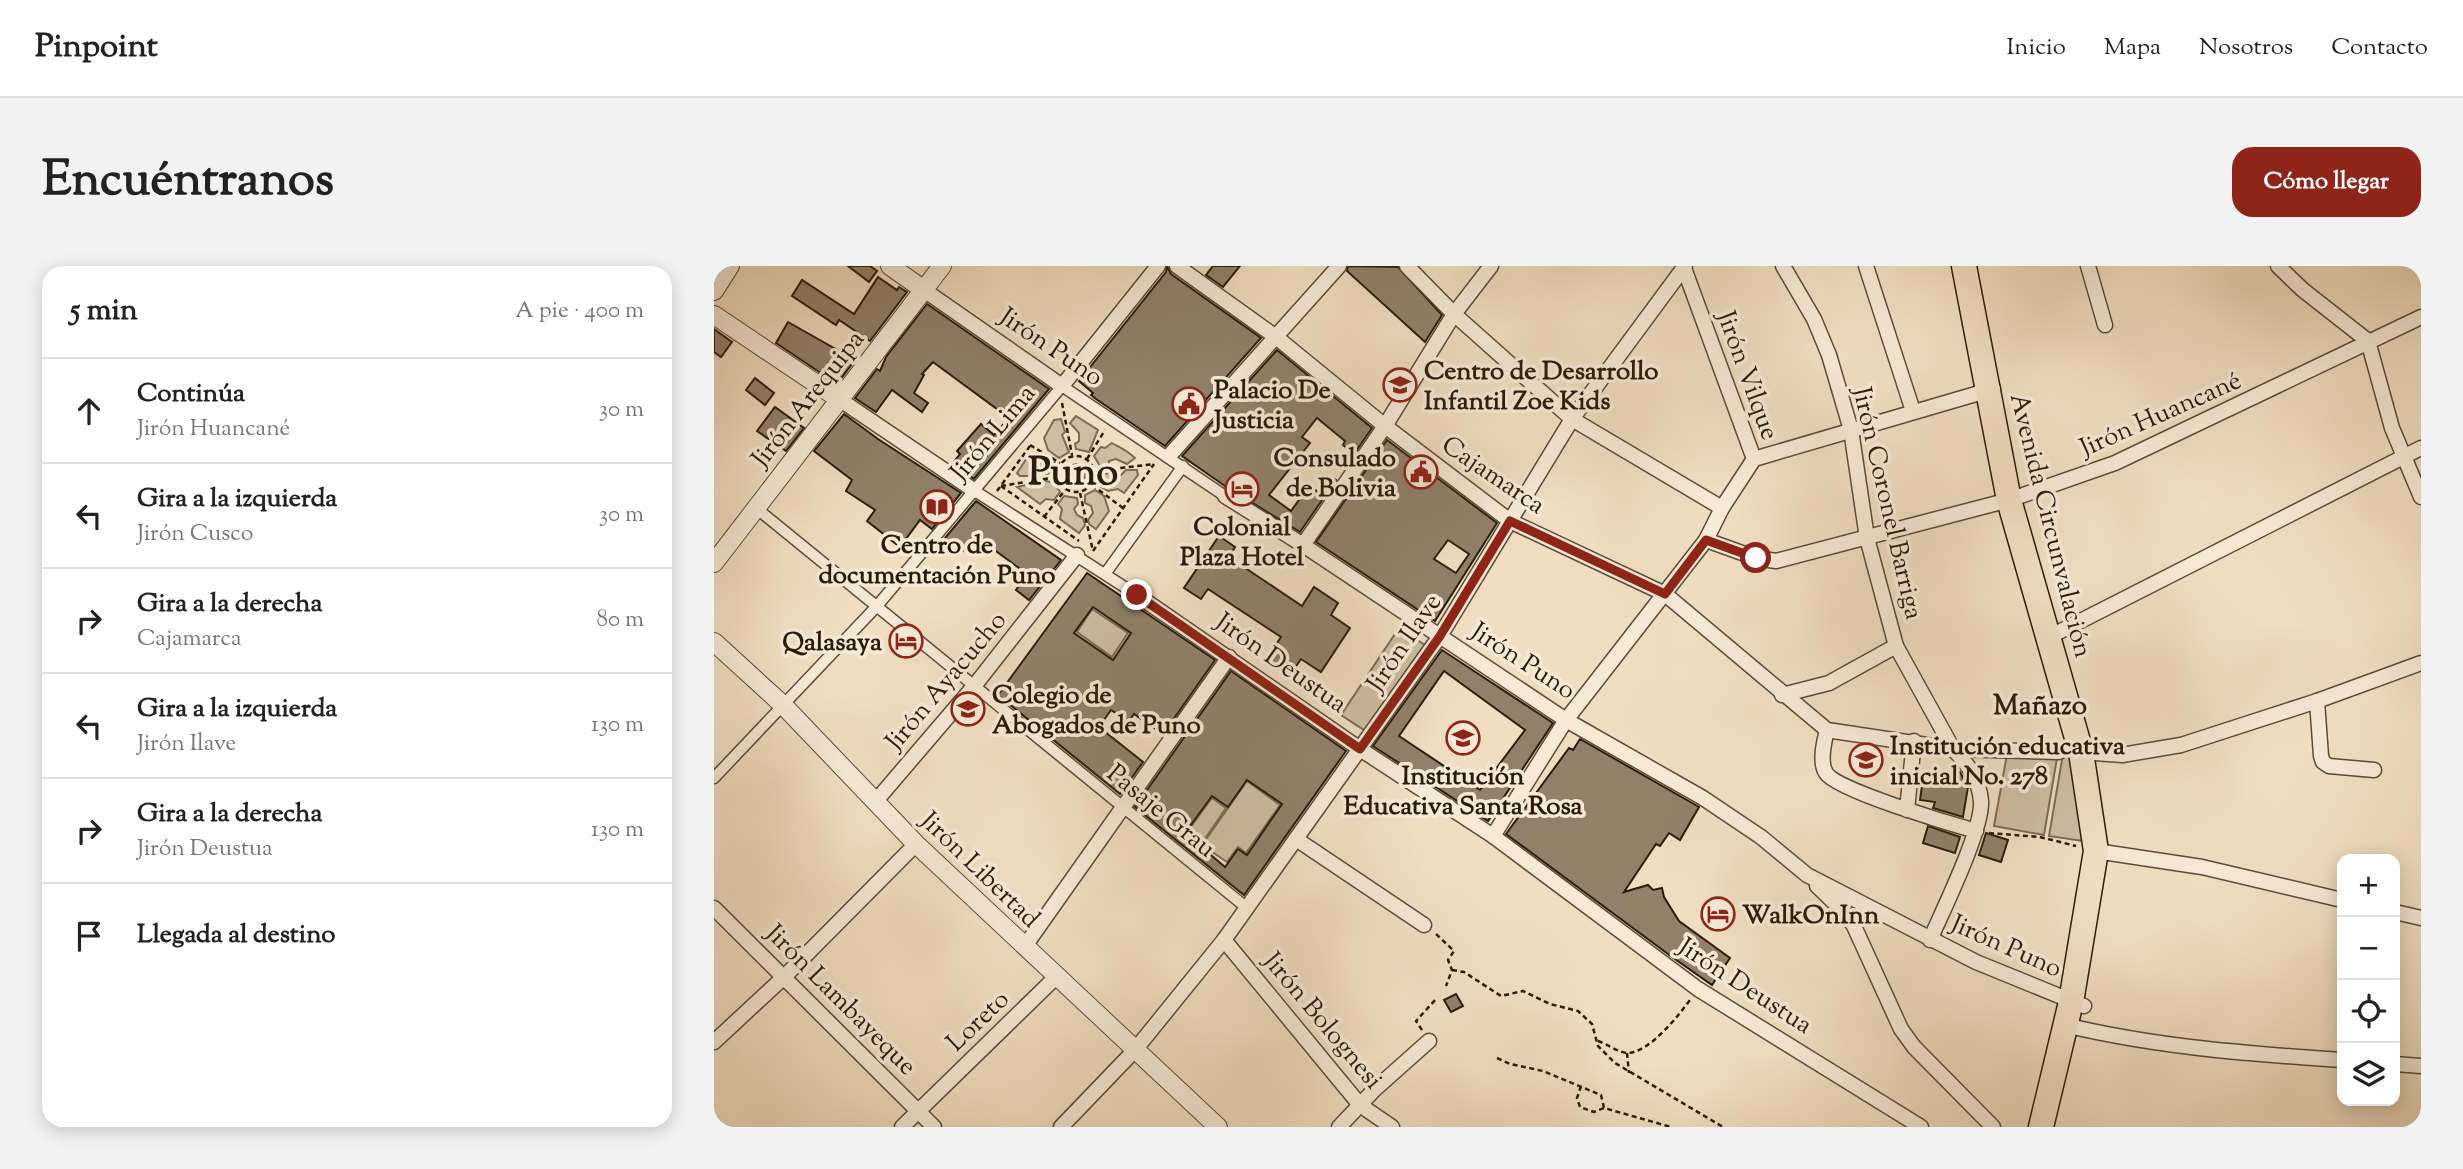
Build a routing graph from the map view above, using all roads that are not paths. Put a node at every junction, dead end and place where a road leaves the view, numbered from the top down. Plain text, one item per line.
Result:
1 (730, 266) edge
2 (890, 266) edge
3 (942, 266) edge
4 (1158, 266) edge
5 (1177, 266) edge
6 (1339, 266) edge
7 (1407, 266) edge
8 (1491, 266) edge
9 (1783, 266) edge
10 (1866, 266) edge
11 (1964, 266) edge
12 (1976, 266) edge
13 (2088, 266) edge
14 (2278, 266) edge
15 (1685, 267) edge
16 (924, 289) junction
17 (714, 291) edge
18 (1454, 314) junction
19 (714, 315) edge
20 (2421, 317) edge
21 (2105, 325) dead end
22 (1276, 337) junction
23 (2368, 341) junction
24 (1992, 389) junction
25 (1062, 393) junction
26 (839, 399) junction
27 (1913, 411) junction
28 (1572, 419) junction
29 (1385, 426) junction
30 (1851, 430) junction
31 (2421, 448) edge
32 (1169, 456) junction
33 (2403, 458) junction
34 (1754, 459) junction
35 (1183, 466) junction
36 (975, 491) junction
37 (1225, 496) joint
38 (2421, 497) edge
39 (2015, 498) junction
40 (756, 508) junction
41 (1722, 508) junction
42 (1510, 521) junction
43 (1867, 538) junction
44 (1706, 540) junction
45 (1303, 545) junction
46 (1077, 555) junction
47 (714, 563) edge
48 (1105, 573) junction
49 (1665, 594) junction
50 (1137, 595) joint
51 (877, 606) junction
52 (2053, 635) junction
53 (1440, 636) junction
54 (714, 642) edge
55 (1896, 646) junction
56 (1229, 657) junction
57 (2421, 663) edge
58 (975, 685) junction
59 (1783, 695) junction
60 (2317, 701) junction
61 (783, 705) junction
62 (1566, 720) junction
63 (1827, 730) junction
64 (1914, 741) junction
65 (1360, 749) junction
66 (1953, 749) junction
67 (2077, 752) junction
68 (2374, 770) dead end
69 (714, 778) edge
70 (875, 802) junction
71 (1123, 807) junction
72 (1907, 810) junction
73 (1976, 831) junction
74 (1493, 836) junction
75 (1296, 839) junction
76 (916, 844) junction
77 (2102, 852) junction
78 (1807, 875) junction
79 (2337, 899) edge
80 (714, 908) edge
81 (1247, 908) junction
82 (2400, 913) edge
83 (2421, 918) edge
84 (1424, 925) road end
85 (1224, 940) junction
86 (1930, 940) junction
87 (1025, 946) junction
88 (784, 977) junction
89 (1056, 977) junction
90 (2075, 1015) junction
91 (1429, 1041) road end
92 (714, 1042) edge
93 (1135, 1050) junction
94 (2337, 1060) edge
95 (2400, 1064) edge
96 (2421, 1066) edge
97 (1360, 1105) junction
98 (919, 1110) junction
99 (902, 1127) edge
100 (934, 1127) edge
101 (1061, 1127) edge
102 (1218, 1127) edge
103 (1339, 1127) edge
104 (1392, 1127) edge
105 (1921, 1127) edge
106 (1993, 1127) edge
107 (2041, 1127) edge
108 (2054, 1127) edge

1 - 17 street
2 - 16 street, Jirón Puno
3 - 16 street, Jirón Arequipa
4 - 25 street, Jirón Lima
5 - 22 street, Cajamarca
6 - 22 street
7 - 18 street
8 - 18 street
9 - 30 street, Jirón Coronel Barriga
10 - 27 street
11 - 24 highway, Avenida Circunvalación
12 - 24 highway, Avenida Circunvalación
13 - 21 street
14 - 23 street
15 - 28 street, Jirón Ilave
15 - 34 street, Jirón Vilque
16 - 25 street, Jirón Puno
16 - 26 street, Jirón Arequipa
18 - 28 street
18 - 29 street
19 - 26 street, Jirón Deustua
20 - 23 street, Jirón Huancané
22 - 29 street, Cajamarca
22 - 32 street
23 - 33 street
23 - 39 street, Jirón Huancané
24 - 27 street
24 - 39 highway, Avenida Circunvalación
25 - 32 street, Jirón Puno
25 - 36 street, Jirón Lima
26 - 36 street, Jirón Deustua
26 - 40 street, Jirón Arequipa
27 - 30 street
28 - 41 street
28 - 42 street, Jirón Ilave
29 - 42 street, Cajamarca
29 - 45 street
30 - 34 street
30 - 43 street, Jirón Coronel Barriga
31 - 33 street
32 - 35 street, Jirón Puno
33 - 38 street
33 - 52 street
34 - 41 street
35 - 37 street, Jirón Puno
35 - 48 street
36 - 46 street, Jirón Deustua
36 - 51 street, Jirón Lima
37 - 45 street, Jirón Puno
39 - 43 street, Jirón Huancané
39 - 52 highway, Avenida Circunvalación
40 - 47 street, Jirón Arequipa
40 - 51 street, Pasaje Grau
41 - 44 street
42 - 49 street, Cajamarca
42 - 53 street, Jirón Ilave
43 - 44 street, Jirón Huancané
43 - 55 street, Jirón Coronel Barriga
44 - 49 street
45 - 53 street, Jirón Puno
46 - 48 street, Jirón Deustua
46 - 58 street, Jirón Ayacucho
48 - 50 street, Jirón Deustua
49 - 59 street, Cajamarca
49 - 62 street
50 - 56 street, Jirón Deustua
51 - 58 street, Pasaje Grau
51 - 61 street, Jirón Lima
52 - 67 highway, Avenida Circunvalación
53 - 62 street, Jirón Puno
53 - 65 street, Jirón Ilave
54 - 61 street, Jirón Libertad
55 - 59 street
55 - 66 street, Jirón Coronel Barriga
56 - 65 street, Jirón Deustua
56 - 71 street
57 - 60 street
58 - 70 street, Jirón Ayacucho
58 - 71 street, Pasaje Grau
59 - 63 street, Cajamarca
60 - 67 street
60 - 68 street
61 - 69 street, Jirón Lima
61 - 70 street, Jirón Libertad
62 - 74 street
62 - 78 street, Jirón Puno
63 - 64 street
63 - 72 street
64 - 66 street
64 - 72 street
65 - 74 street, Jirón Deustua
65 - 75 street, Jirón Ilave
66 - 67 street
66 - 73 street, Jirón Coronel Barriga
67 - 77 highway, Avenida Circunvalación
70 - 76 street, Jirón Libertad
71 - 81 street, Pasaje Grau
71 - 87 street
72 - 73 street
73 - 86 street, Jirón Coronel Barriga
74 - 105 street, Jirón Deustua
75 - 81 street, Jirón Ilave
75 - 84 street
76 - 87 street, Jirón Libertad
76 - 88 street
77 - 79 street
77 - 90 highway, Avenida Circunvalación
78 - 86 street, Jirón Puno
78 - 106 street
80 - 88 street, Jirón Lambayeque
81 - 85 street, Jirón Ilave
82 - 83 street
85 - 93 street, Jirón Ilave
85 - 97 street, Jirón Bolognesi
86 - 90 street, Jirón Puno
87 - 89 street, Jirón Libertad
88 - 92 street
88 - 98 street, Jirón Lambayeque
89 - 93 street, Jirón Libertad
89 - 98 street, Loreto
90 - 94 street, Jirón Puno
90 - 107 highway, Avenida Circunvalación
90 - 108 highway, Avenida Circunvalación
91 - 97 street
93 - 101 street, Jirón Ilave
93 - 102 street, Jirón Libertad
95 - 96 street
97 - 103 street
97 - 104 street, Jirón Bolognesi
98 - 99 street, Loreto
98 - 100 street, Jirón Lambayeque

